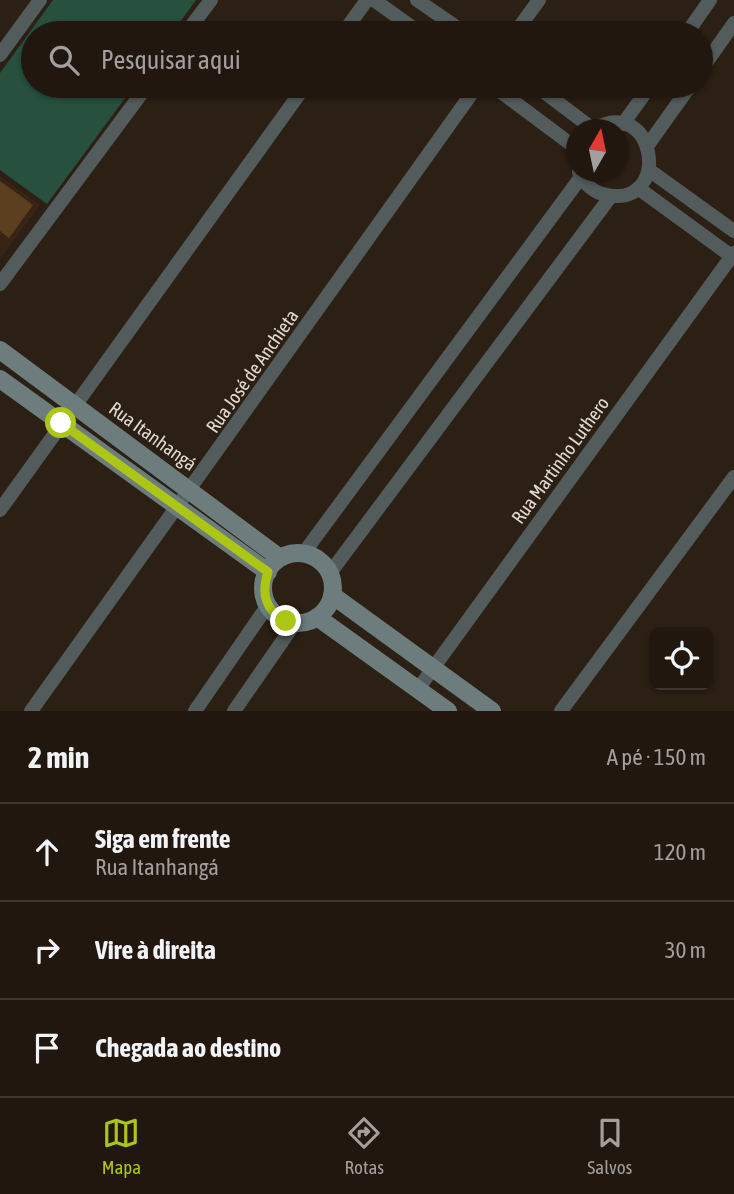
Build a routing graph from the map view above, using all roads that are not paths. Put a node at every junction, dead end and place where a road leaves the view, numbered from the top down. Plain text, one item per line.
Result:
1 (40, 0) edge
2 (211, 0) edge
3 (367, 0) edge
4 (374, 0) edge
5 (418, 0) edge
6 (539, 0) edge
7 (710, 0) edge
8 (25, 21) edge
9 (195, 21) edge
10 (352, 21) edge
11 (403, 21) edge
12 (448, 21) edge
13 (524, 21) edge
14 (695, 21) edge
15 (734, 23) edge
16 (21, 26) edge
17 (713, 53) edge
18 (0, 55) edge
19 (138, 98) edge
20 (296, 98) edge
21 (468, 98) edge
22 (509, 98) edge
23 (552, 98) edge
24 (641, 98) edge
25 (681, 98) edge
26 (580, 119) edge
27 (627, 119) edge
28 (629, 127) edge
29 (566, 141) edge
30 (648, 145) junction
31 (649, 170) junction
32 (574, 182) edge
33 (588, 182) edge
34 (638, 188) junction
35 (611, 196) junction
36 (734, 231) edge
37 (733, 256) edge
38 (0, 284) edge
39 (0, 350) edge
40 (0, 379) edge
41 (75, 405) junction
42 (61, 423) junction
43 (734, 477) edge
44 (191, 489) junction
45 (178, 506) junction
46 (0, 510) edge
47 (303, 554) junction
48 (274, 565) junction
49 (330, 573) junction
50 (332, 595) junction
51 (268, 605) junction
52 (317, 617) junction
53 (295, 623) junction
54 (433, 668) junction
55 (418, 689) junction
56 (31, 711) edge
57 (195, 711) edge
58 (234, 711) edge
59 (448, 711) edge
60 (492, 711) edge
61 (561, 711) edge

1 - 8 street
2 - 9 street
3 - 10 street
4 - 11 street
5 - 12 street
6 - 13 street
7 - 14 street
15 - 17 street
16 - 18 street
19 - 38 street
20 - 41 street
21 - 44 street, Rua José de Anchieta
22 - 29 street
23 - 26 street
24 - 27 street
25 - 30 street
28 - 30 street
30 - 31 street
31 - 34 street
31 - 36 street
32 - 47 street
33 - 35 street
34 - 35 street
34 - 37 street
35 - 49 street
37 - 54 street, Rua Martinho Luthero
39 - 41 street, Rua Itanhangá
40 - 42 street
41 - 42 street
41 - 44 street, Rua Itanhangá
42 - 45 street
42 - 46 street
43 - 61 street
44 - 45 street, Rua José de Anchieta
44 - 48 street, Rua Itanhangá
45 - 48 street
45 - 56 street, Rua José de Anchieta
47 - 48 street
47 - 49 street
48 - 51 street
49 - 50 street
50 - 52 street
50 - 54 street
51 - 53 street
51 - 57 street
52 - 53 street
52 - 55 street
53 - 58 street
54 - 55 street, Rua Martinho Luthero
54 - 60 street
55 - 59 street

